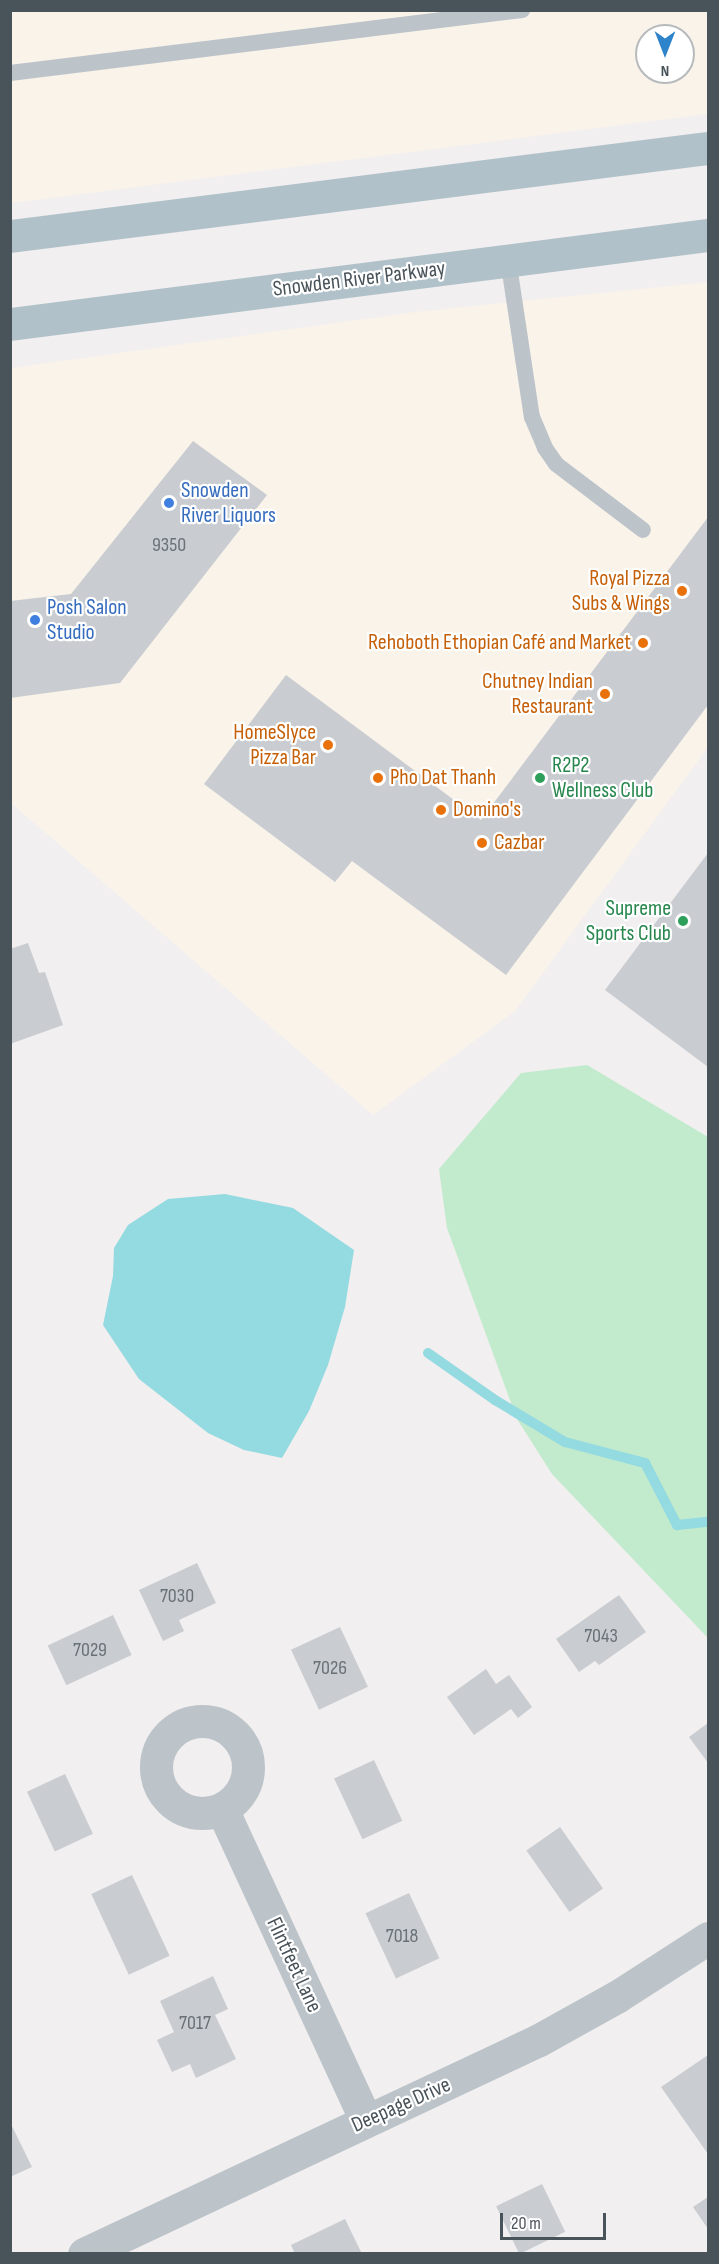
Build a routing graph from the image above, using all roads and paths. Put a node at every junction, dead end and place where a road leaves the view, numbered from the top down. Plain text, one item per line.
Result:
1 (522, 10) edge
2 (10, 73) edge
3 (708, 148) edge
4 (708, 235) edge
5 (10, 236) edge
6 (508, 259) junction
7 (10, 324) edge
8 (643, 530) dead end
9 (222, 1809) dead end
10 (708, 1938) edge
11 (366, 2120) junction
12 (84, 2253) edge

1 - 2 lane
3 - 5 main road
4 - 6 main road, Snowden River Parkway
6 - 7 main road, Snowden River Parkway
6 - 8 lane
9 - 11 street, Flintfeet Lane
10 - 11 street, Deepage Drive
11 - 12 street, Deepage Drive

